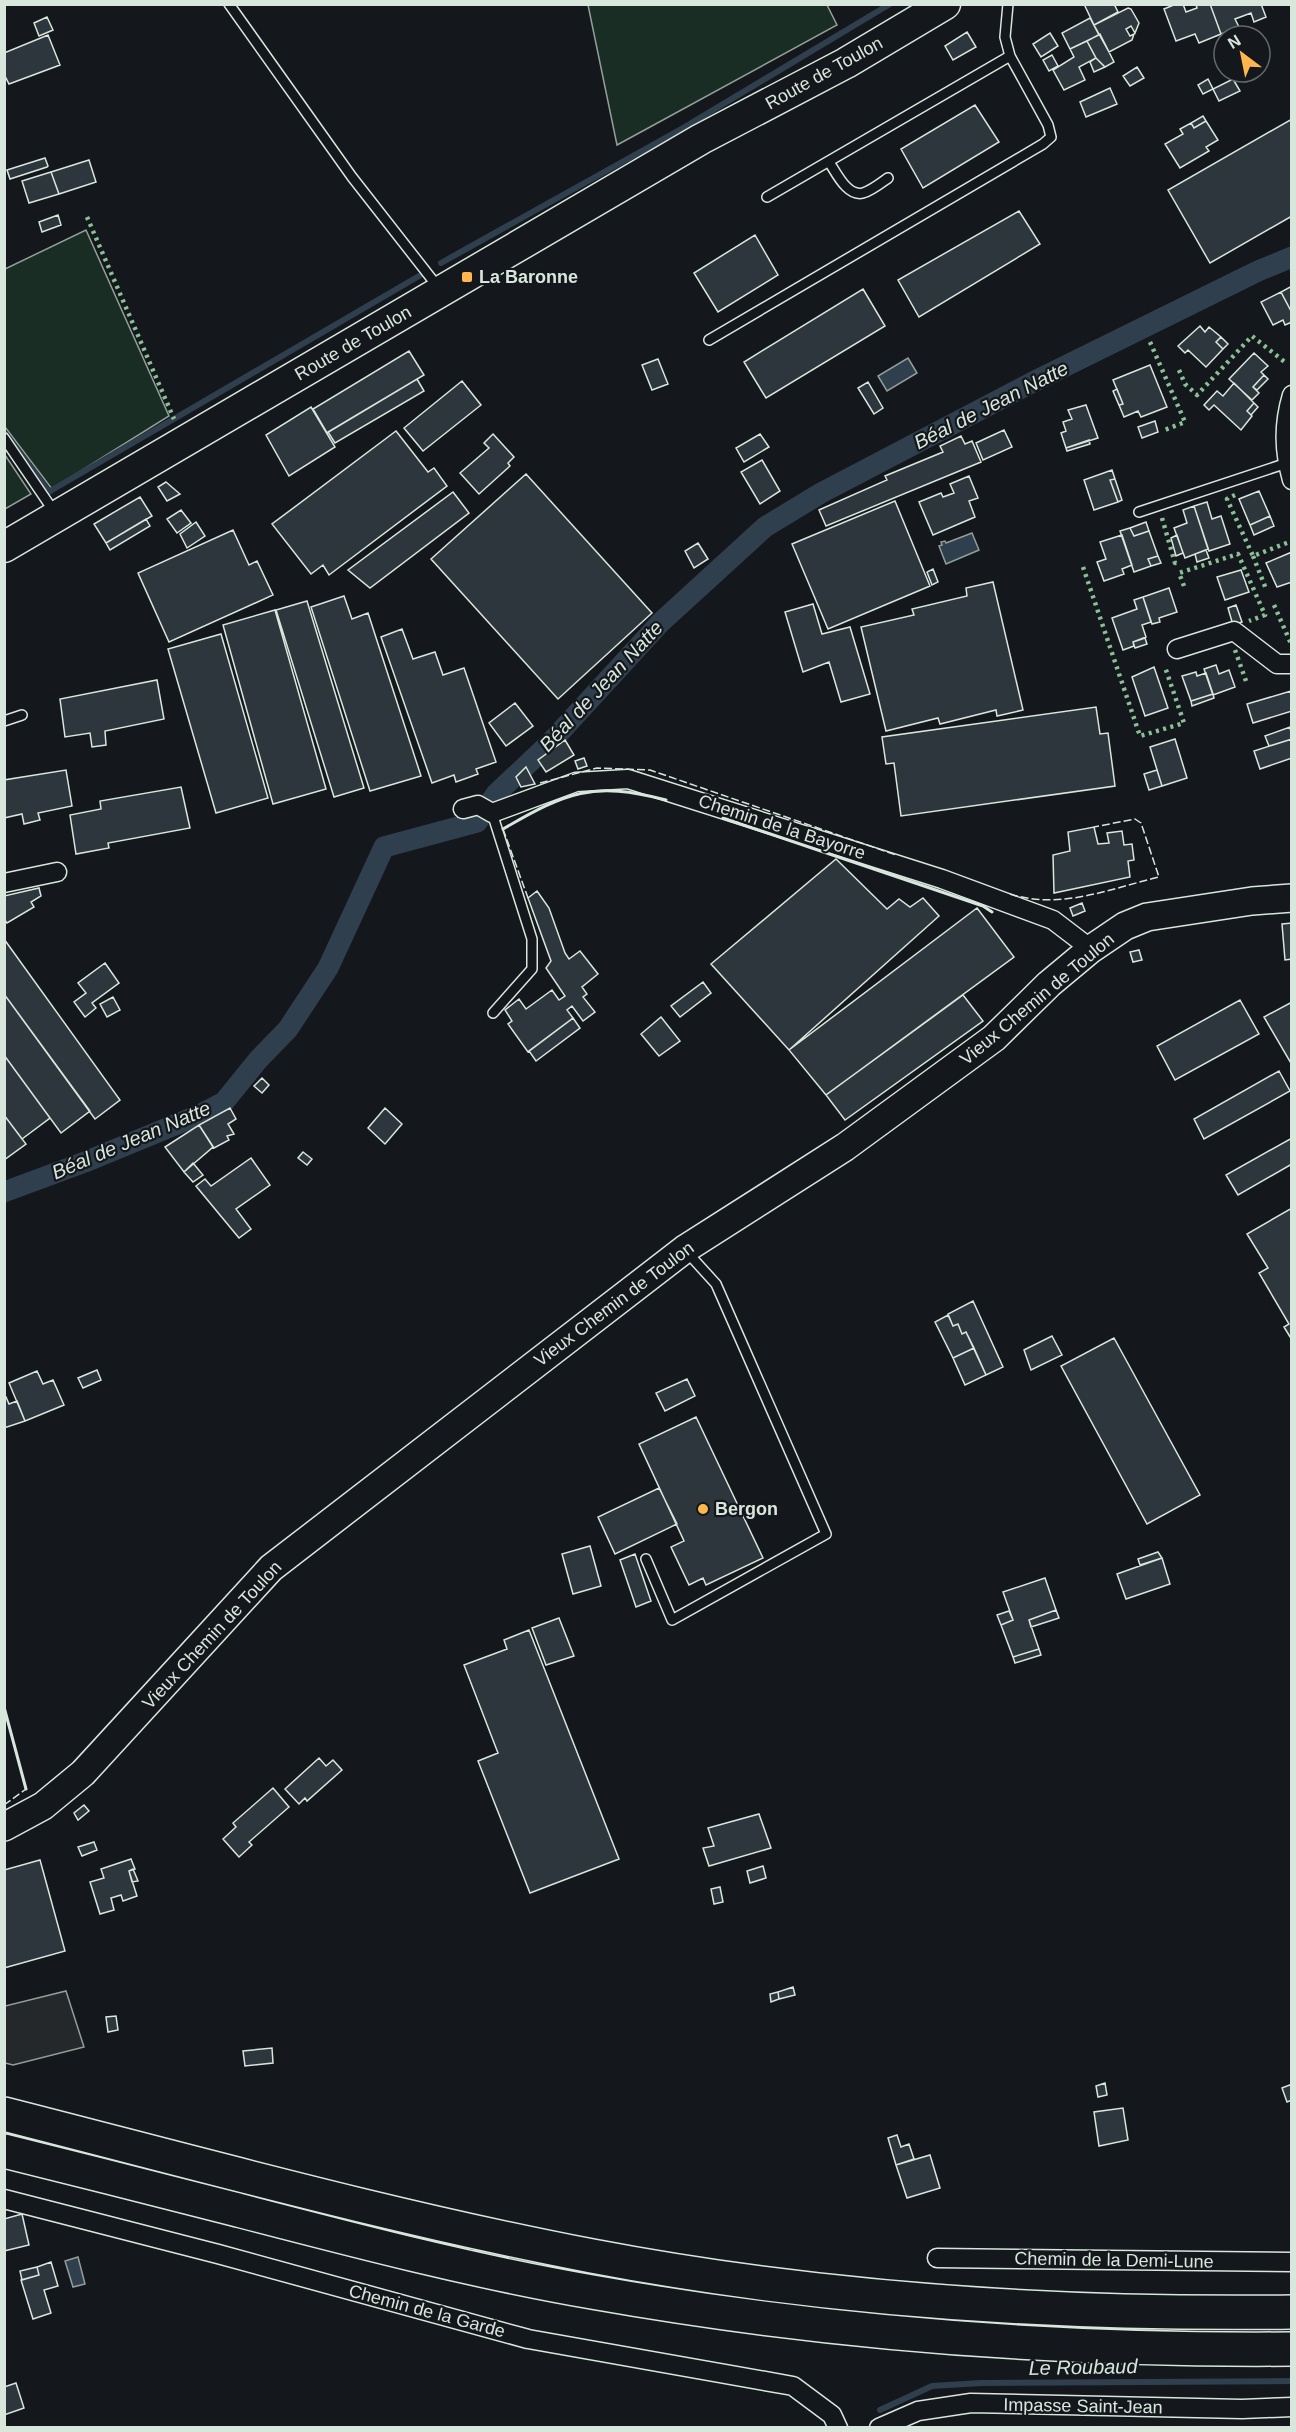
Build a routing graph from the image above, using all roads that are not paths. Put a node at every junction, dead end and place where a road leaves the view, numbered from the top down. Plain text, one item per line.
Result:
1 (230, 4) edge
2 (913, 4) edge
3 (945, 4) edge
4 (1008, 4) edge
5 (1010, 56) junction
6 (701, 139) junction
7 (829, 162) junction
8 (888, 178) dead end
9 (767, 197) dead end
10 (442, 291) junction
11 (709, 340) dead end
12 (1292, 395) edge
13 (4, 438) edge
14 (1289, 472) edge
15 (1138, 512) dead end
16 (57, 515) junction
17 (4, 547) edge
18 (1177, 650) dead end
19 (1292, 664) edge
20 (22, 715) dead end
21 (4, 721) edge
22 (481, 810) joint
23 (57, 872) dead end
24 (4, 883) edge
25 (1292, 898) edge
26 (1091, 949) junction
27 (493, 1013) dead end
28 (685, 1249) junction
29 (646, 1559) dead end
30 (4, 1827) edge
31 (4, 2114) edge
32 (4, 2151) edge
33 (4, 2199) edge
34 (937, 2258) dead end
35 (1292, 2262) edge
36 (1292, 2312) edge
37 (1292, 2349) edge
38 (1292, 2407) edge
39 (838, 2427) edge
40 (879, 2427) edge

1 - 10 lane
2 - 6 main road, Route de Toulon
3 - 6 main road, Route de Toulon
4 - 5 lane
5 - 7 lane
5 - 11 lane
6 - 10 main road, Route de Toulon
7 - 8 lane
7 - 9 lane
10 - 16 main road, Route de Toulon
12 - 14 street
13 - 16 lane
14 - 15 lane
16 - 17 main road, Route de Toulon
18 - 19 street
20 - 21 lane
22 - 26 street, Chemin de la Bayorre
22 - 27 lane
23 - 24 street
25 - 26 street, Vieux Chemin de Toulon
26 - 28 street, Vieux Chemin de Toulon
28 - 29 lane
28 - 30 street, Vieux Chemin de Toulon
31 - 36 highway
32 - 37 highway
33 - 39 street, Chemin de la Garde
34 - 35 street, Chemin de la Demi-Lune
38 - 40 street, Impasse Saint-Jean

